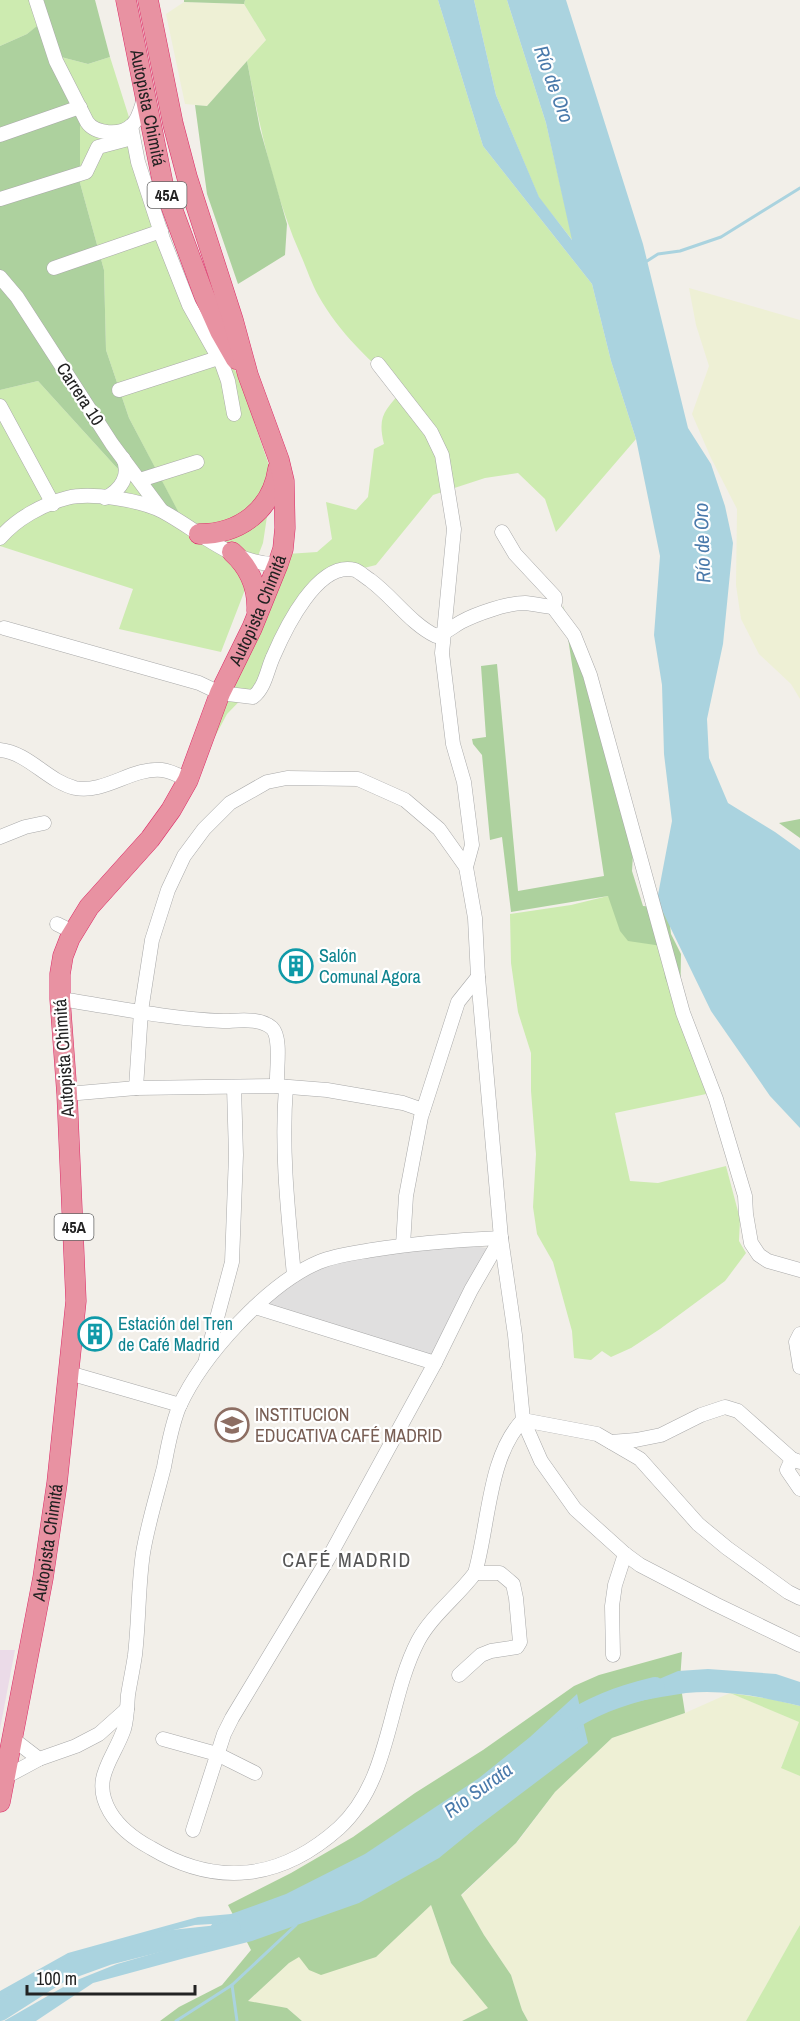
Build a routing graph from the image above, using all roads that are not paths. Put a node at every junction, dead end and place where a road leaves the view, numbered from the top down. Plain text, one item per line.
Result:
1 (36, 0) edge
2 (126, 0) edge
3 (148, 0) edge
4 (144, 99) junction
5 (80, 107) junction
6 (132, 132) junction
7 (0, 135) edge
8 (0, 199) edge
9 (161, 231) junction
10 (54, 268) dead end
11 (0, 277) edge
12 (218, 358) junction
13 (378, 364) dead end
14 (248, 375) junction
15 (119, 390) dead end
16 (0, 406) edge
17 (234, 414) dead end
18 (122, 456) junction
19 (279, 460) junction
20 (197, 462) dead end
21 (140, 480) junction
22 (105, 498) junction
23 (53, 504) junction
24 (161, 510) junction
25 (502, 532) dead end
26 (199, 534) junction
27 (0, 538) edge
28 (232, 552) junction
29 (279, 564) junction
30 (553, 607) junction
31 (4, 628) dead end
32 (252, 628) junction
33 (445, 633) junction
34 (220, 693) junction
35 (0, 750) edge
36 (188, 780) junction
37 (44, 823) dead end
38 (0, 837) edge
39 (466, 867) junction
40 (478, 977) junction
41 (60, 999) junction
42 (141, 1011) junction
43 (281, 1086) junction
44 (136, 1088) junction
45 (234, 1088) junction
46 (67, 1094) junction
47 (423, 1110) junction
48 (501, 1238) junction
49 (403, 1245) junction
50 (800, 1270) edge
51 (294, 1275) junction
52 (255, 1307) junction
53 (800, 1334) edge
54 (435, 1363) junction
55 (204, 1364) junction
56 (800, 1367) edge
57 (69, 1373) junction
58 (180, 1405) junction
59 (524, 1420) junction
60 (611, 1442) junction
61 (796, 1460) edge
62 (800, 1489) edge
63 (625, 1554) junction
64 (475, 1573) junction
65 (800, 1598) edge
66 (800, 1645) edge
67 (613, 1655) dead end
68 (459, 1675) dead end
69 (128, 1708) junction
70 (13, 1739) junction
71 (163, 1739) dead end
72 (217, 1754) junction
73 (39, 1759) junction
74 (255, 1773) dead end
75 (2, 1779) edge
76 (0, 1802) edge
77 (193, 1830) dead end

1 - 5 street
2 - 4 highway, Autopista Chimitá / 45A
3 - 14 highway, Autopista Chimitá / 45A
4 - 6 street
4 - 14 highway, Autopista Chimitá / 45A
5 - 6 street
5 - 7 street
6 - 8 street
6 - 9 street
9 - 10 street
9 - 12 street
11 - 18 street, Carrera 10
12 - 15 street
12 - 17 street
13 - 33 street
14 - 19 highway, Autopista Chimitá / 45A
16 - 23 street
18 - 21 street, Carrera 10
18 - 22 street
19 - 26 highway
19 - 29 highway, Autopista Chimitá / 45A
20 - 21 street
21 - 24 street, Carrera 10
22 - 23 street
22 - 24 street
23 - 27 street
24 - 26 street
25 - 30 street
26 - 28 street
28 - 29 street
28 - 32 highway
29 - 32 highway, Autopista Chimitá / 45A
30 - 33 street
30 - 50 street
31 - 34 street
32 - 34 highway, Autopista Chimitá / 45A
33 - 34 street
33 - 39 street
34 - 36 highway, Autopista Chimitá / 45A
35 - 36 street
36 - 41 highway, Autopista Chimitá / 45A
37 - 38 street
39 - 40 street
39 - 42 street
40 - 47 street
40 - 48 street
41 - 42 street
41 - 46 highway, Autopista Chimitá / 45A
42 - 43 street
42 - 44 street
43 - 45 street
43 - 47 street
43 - 51 street
44 - 45 street
44 - 46 street
45 - 55 street
46 - 57 highway, Autopista Chimitá / 45A
47 - 49 street
48 - 49 street
48 - 54 street
48 - 59 street
49 - 51 street
51 - 52 street
52 - 54 street
52 - 55 street
53 - 56 street
54 - 72 street
55 - 58 street
57 - 58 street
57 - 70 highway, Autopista Chimitá / 45A
58 - 69 street
59 - 60 street
59 - 63 street
59 - 64 street
60 - 61 street
60 - 65 street
61 - 62 street
63 - 66 street
63 - 67 street
64 - 68 street
64 - 69 street
69 - 73 street
70 - 73 street
70 - 75 highway, Autopista Chimitá / 45A
71 - 72 street
72 - 74 street
72 - 77 street
73 - 75 street
75 - 76 highway, Autopista Chimitá / 45A

